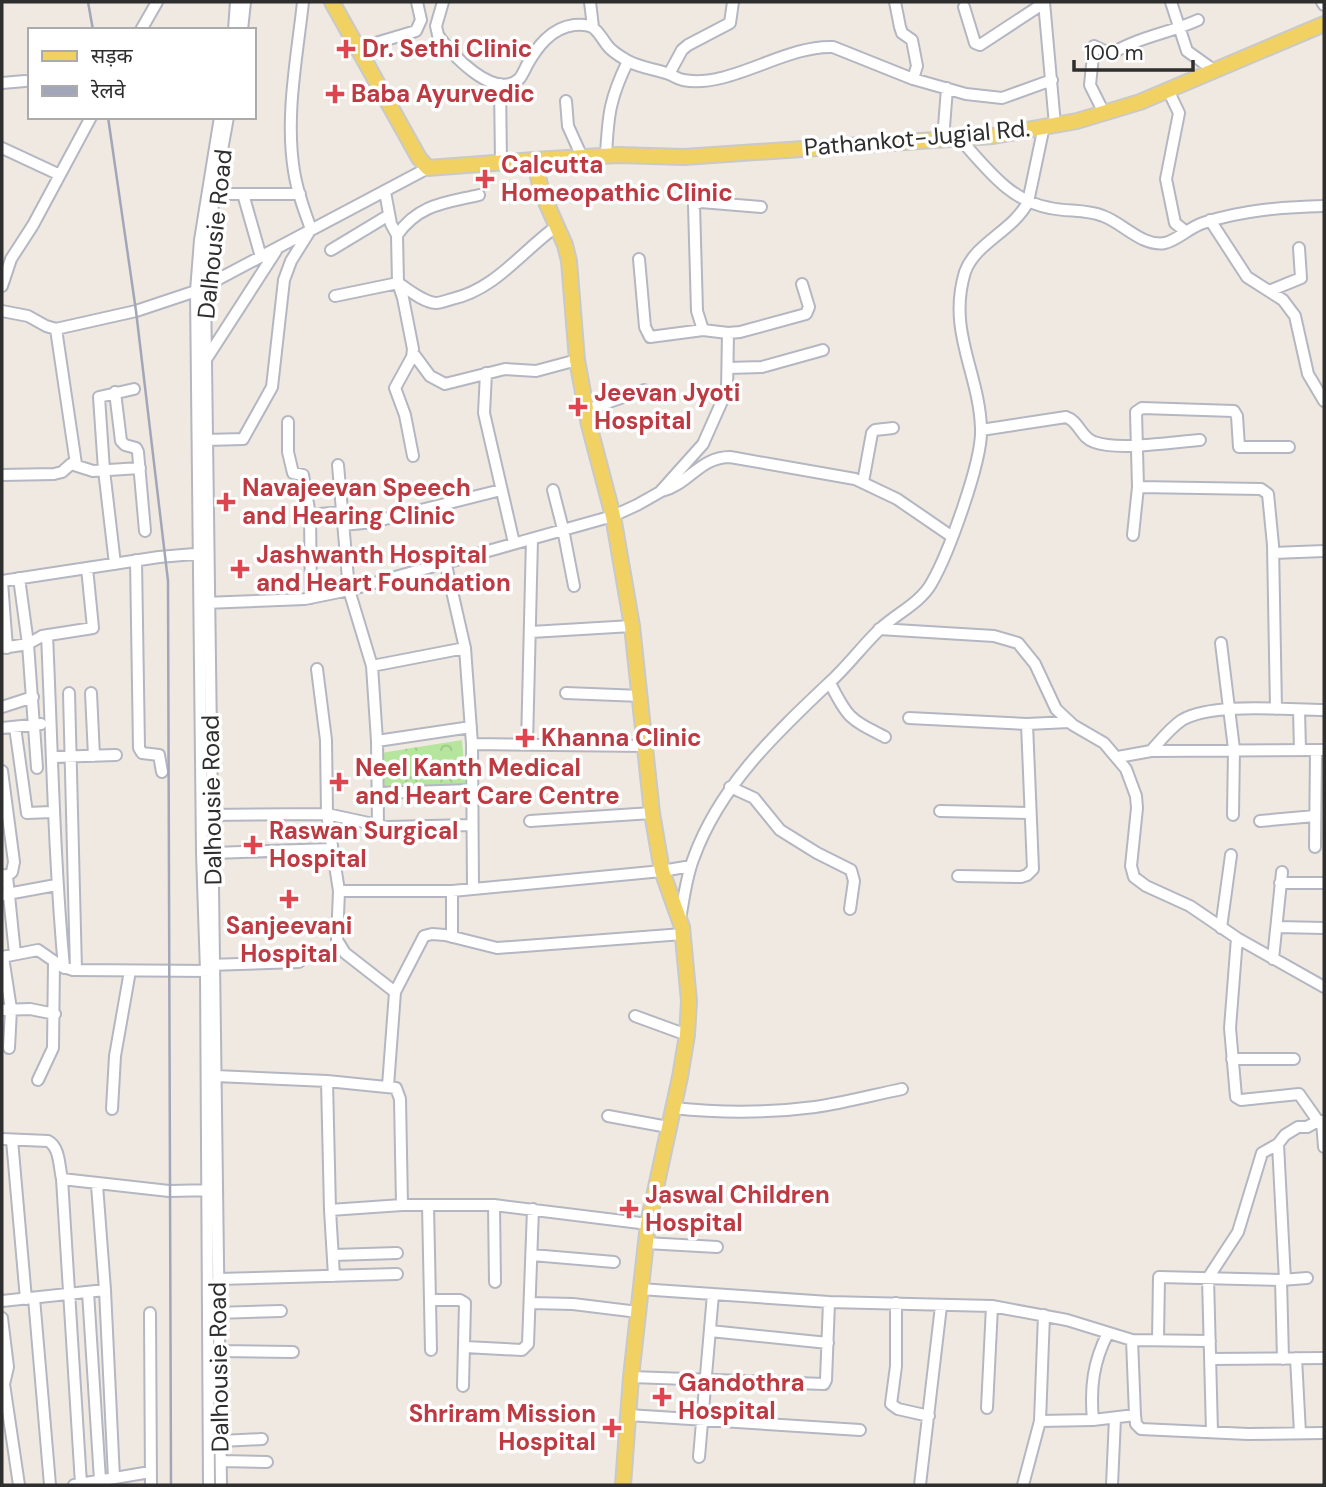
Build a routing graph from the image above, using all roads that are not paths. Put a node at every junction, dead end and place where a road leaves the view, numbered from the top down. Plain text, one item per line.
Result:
1 (157, 2) edge
2 (236, 2) edge
3 (244, 2) edge
4 (303, 2) edge
5 (332, 2) edge
6 (417, 2) edge
7 (443, 2) edge
8 (590, 2) edge
9 (733, 2) edge
10 (895, 2) edge
11 (1171, 2) edge
12 (1044, 3) edge
13 (964, 7) dead end
14 (1198, 20) dead end
15 (1324, 24) edge
16 (436, 26) junction
17 (593, 27) junction
18 (142, 28) edge
19 (234, 28) edge
20 (242, 28) edge
21 (419, 29) junction
22 (1180, 29) junction
23 (359, 48) junction
24 (628, 61) junction
25 (1215, 71) junction
26 (669, 74) junction
27 (914, 79) junction
28 (1052, 80) junction
29 (25, 81) dead end
30 (2, 83) edge
31 (500, 84) junction
32 (947, 88) junction
33 (1168, 90) junction
34 (566, 101) dead end
35 (1104, 113) junction
36 (90, 119) edge
37 (220, 119) edge
38 (228, 119) edge
39 (1050, 126) junction
40 (959, 138) junction
41 (943, 139) junction
42 (2, 148) edge
43 (606, 156) junction
44 (582, 157) junction
45 (534, 160) junction
46 (501, 163) junction
47 (428, 168) junction
48 (60, 175) junction
49 (384, 192) junction
50 (214, 194) junction
51 (243, 194) junction
52 (300, 194) junction
53 (479, 195) dead end
54 (1028, 202) junction
55 (1324, 206) edge
56 (761, 207) dead end
57 (389, 215) junction
58 (1210, 220) junction
59 (557, 226) junction
60 (311, 229) junction
61 (1185, 231) junction
62 (397, 235) junction
63 (277, 248) junction
64 (1299, 248) dead end
65 (331, 250) dead end
66 (261, 257) junction
67 (639, 259) dead end
68 (398, 283) junction
69 (802, 284) dead end
70 (2, 286) edge
71 (200, 289) junction
72 (1269, 291) junction
73 (335, 296) dead end
74 (2, 311) edge
75 (56, 329) junction
76 (703, 330) junction
77 (727, 333) junction
78 (823, 350) dead end
79 (413, 353) junction
80 (577, 360) junction
81 (205, 361) junction
82 (728, 368) junction
83 (486, 373) junction
84 (196, 375) junction
85 (134, 389) dead end
86 (644, 390) dead end
87 (115, 392) junction
88 (1324, 401) edge
89 (586, 410) junction
90 (288, 422) dead end
91 (892, 428) dead end
92 (981, 430) junction
93 (205, 440) junction
94 (1200, 440) dead end
95 (1137, 445) junction
96 (1289, 446) dead end
97 (413, 456) dead end
98 (76, 464) junction
99 (338, 465) dead end
100 (140, 468) junction
101 (104, 470) junction
102 (2, 475) edge
103 (863, 482) junction
104 (1138, 487) junction
105 (501, 490) junction
106 (553, 490) dead end
107 (660, 492) junction
108 (342, 512) junction
109 (310, 515) junction
110 (612, 516) junction
111 (343, 525) junction
112 (563, 529) junction
113 (145, 531) dead end
114 (1133, 535) dead end
115 (951, 536) junction
116 (532, 539) junction
117 (514, 543) junction
118 (1324, 551) edge
119 (205, 553) junction
120 (1273, 553) junction
121 (136, 560) junction
122 (115, 564) junction
123 (446, 565) junction
124 (87, 568) junction
125 (19, 578) junction
126 (2, 582) edge
127 (574, 586) dead end
128 (349, 590) junction
129 (311, 598) junction
130 (205, 603) junction
131 (632, 626) junction
132 (879, 629) junction
133 (531, 632) junction
134 (47, 635) junction
135 (1221, 643) dead end
136 (28, 644) junction
137 (4, 648) edge
138 (465, 648) junction
139 (372, 666) junction
140 (317, 669) dead end
141 (830, 683) junction
142 (69, 693) dead end
143 (91, 693) dead end
144 (566, 693) dead end
145 (641, 695) junction
146 (33, 697) junction
147 (2, 707) edge
148 (1276, 709) junction
149 (1228, 710) junction
150 (1299, 710) junction
151 (1324, 710) edge
152 (909, 718) dead end
153 (1069, 722) junction
154 (51, 723) junction
155 (1027, 724) junction
156 (35, 725) junction
157 (15, 727) junction
158 (471, 727) junction
159 (2, 728) edge
160 (886, 737) dead end
161 (377, 741) junction
162 (472, 744) junction
163 (527, 744) junction
164 (647, 746) junction
165 (1234, 749) junction
166 (1300, 750) junction
167 (1320, 750) edge
168 (1151, 751) junction
169 (116, 755) dead end
170 (94, 756) junction
171 (72, 757) junction
172 (1118, 757) junction
173 (53, 762) junction
174 (37, 768) junction
175 (21, 770) junction
176 (2, 772) edge
177 (162, 772) dead end
178 (730, 787) junction
179 (472, 790) junction
180 (379, 793) junction
181 (940, 811) dead end
182 (52, 812) junction
183 (652, 813) junction
184 (1030, 813) junction
185 (327, 814) junction
186 (208, 815) junction
187 (1233, 815) dead end
188 (1315, 816) junction
189 (530, 821) dead end
190 (1259, 821) dead end
191 (378, 825) junction
192 (472, 825) junction
193 (1315, 847) dead end
194 (332, 849) junction
195 (214, 853) junction
196 (1231, 855) dead end
197 (691, 866) junction
198 (662, 871) junction
199 (4, 875) edge
200 (958, 876) dead end
201 (1324, 883) edge
202 (56, 885) junction
203 (473, 889) junction
204 (338, 891) junction
205 (452, 891) junction
206 (4, 894) edge
207 (849, 909) dead end
208 (680, 919) junction
209 (1277, 927) junction
210 (1221, 928) junction
211 (1324, 928) edge
212 (683, 934) junction
213 (452, 937) junction
214 (1237, 938) junction
215 (15, 954) junction
216 (2, 957) edge
217 (1273, 958) junction
218 (299, 962) dead end
219 (59, 965) junction
220 (211, 968) junction
221 (76, 970) junction
222 (130, 971) junction
223 (1324, 987) edge
224 (395, 992) junction
225 (6, 1010) edge
226 (55, 1014) junction
227 (635, 1016) dead end
228 (687, 1035) junction
229 (9, 1048) dead end
230 (1232, 1059) junction
231 (1294, 1059) dead end
232 (215, 1076) junction
233 (38, 1080) dead end
234 (327, 1080) junction
235 (388, 1086) junction
236 (902, 1089) dead end
237 (673, 1108) junction
238 (112, 1109) dead end
239 (608, 1116) dead end
240 (1321, 1121) edge
241 (668, 1127) junction
242 (7, 1139) edge
243 (1278, 1144) junction
244 (1324, 1147) edge
245 (62, 1179) junction
246 (97, 1185) junction
247 (212, 1190) junction
248 (402, 1205) junction
249 (428, 1205) junction
250 (494, 1205) junction
251 (533, 1209) junction
252 (330, 1210) junction
253 (648, 1224) junction
254 (646, 1243) junction
255 (717, 1247) dead end
256 (397, 1253) dead end
257 (333, 1255) junction
258 (532, 1255) junction
259 (614, 1262) dead end
260 (397, 1275) dead end
261 (334, 1276) junction
262 (1208, 1278) junction
263 (1307, 1278) dead end
264 (218, 1279) junction
265 (1283, 1280) junction
266 (495, 1282) dead end
267 (640, 1289) junction
268 (105, 1290) junction
269 (88, 1292) junction
270 (69, 1294) junction
271 (713, 1294) junction
272 (30, 1298) junction
273 (430, 1300) junction
274 (2, 1301) edge
275 (829, 1302) junction
276 (530, 1303) junction
277 (896, 1303) junction
278 (941, 1306) junction
279 (992, 1306) junction
280 (281, 1311) dead end
281 (638, 1312) junction
282 (150, 1313) dead end
283 (213, 1313) junction
284 (1044, 1315) junction
285 (2, 1318) edge
286 (710, 1331) junction
287 (1108, 1334) junction
288 (1132, 1340) junction
289 (1158, 1340) junction
290 (1210, 1341) junction
291 (828, 1343) junction
292 (465, 1347) junction
293 (431, 1350) dead end
294 (219, 1351) junction
295 (293, 1352) dead end
296 (1324, 1357) edge
297 (1296, 1358) junction
298 (1211, 1359) junction
299 (1283, 1359) junction
300 (631, 1377) junction
301 (705, 1379) junction
302 (463, 1386) dead end
303 (987, 1408) dead end
304 (628, 1415) junction
305 (1135, 1415) junction
306 (929, 1416) junction
307 (1115, 1418) junction
308 (703, 1420) junction
309 (1040, 1420) junction
310 (1093, 1420) junction
311 (860, 1430) dead end
312 (1212, 1433) junction
313 (1300, 1433) junction
314 (1324, 1433) edge
315 (262, 1439) dead end
316 (221, 1441) junction
317 (699, 1457) dead end
318 (221, 1461) junction
319 (267, 1462) dead end
320 (150, 1472) junction
321 (114, 1478) junction
322 (100, 1480) junction
323 (80, 1484) edge
324 (19, 1485) edge
325 (50, 1485) edge
326 (151, 1485) edge
327 (209, 1485) edge
328 (221, 1485) edge
329 (623, 1485) edge
330 (920, 1485) edge
331 (1023, 1485) edge
332 (1112, 1485) edge

1 - 18 street
2 - 19 street
3 - 20 street
4 - 52 street
5 - 23 main road
6 - 21 street
7 - 16 street
8 - 17 street
9 - 26 street
10 - 27 street
11 - 22 street
12 - 13 street
12 - 28 street
14 - 22 street
15 - 25 main road, Pathankot-Jugial Rd.
16 - 21 street
16 - 31 street
17 - 24 street
17 - 31 street
21 - 23 street
22 - 25 street
22 - 35 street
23 - 47 main road
24 - 26 street
24 - 43 street
25 - 33 main road, Pathankot-Jugial Rd.
26 - 27 street
27 - 32 street
28 - 32 street
28 - 39 street
29 - 30 street
31 - 46 street
32 - 41 street
33 - 35 main road, Pathankot-Jugial Rd.
33 - 61 street
34 - 44 street
35 - 39 main road, Pathankot-Jugial Rd.
36 - 48 street
37 - 71 street, Dalhousie Road
38 - 50 street, Dalhousie Road
39 - 40 main road, Pathankot-Jugial Rd.
39 - 54 street
40 - 41 main road, Pathankot-Jugial Rd.
40 - 54 street
41 - 43 main road, Pathankot-Jugial Rd.
42 - 48 street
43 - 44 main road, Pathankot-Jugial Rd.
44 - 45 main road, Pathankot-Jugial Rd.
45 - 46 main road, Pathankot-Jugial Rd.
45 - 59 main road
46 - 47 main road, Pathankot-Jugial Rd.
47 - 49 street
48 - 70 street
49 - 57 street
49 - 60 street
50 - 51 street
50 - 71 street, Dalhousie Road
51 - 52 street
51 - 66 street
52 - 60 street
53 - 62 street
54 - 61 street
54 - 92 street
55 - 58 street
56 - 76 street
57 - 62 street
57 - 65 street
58 - 61 street
58 - 72 street
59 - 68 street
59 - 80 main road
60 - 63 street
60 - 93 street
62 - 68 street
63 - 66 street
63 - 81 street
64 - 72 street
66 - 71 street
67 - 76 street
68 - 73 street
68 - 79 street
69 - 77 street
71 - 75 street
71 - 81 street, Dalhousie Road
71 - 84 street, Dalhousie Road
72 - 88 street
74 - 75 street
75 - 98 street
76 - 77 street
77 - 82 street
78 - 82 street
79 - 83 street
79 - 97 street
80 - 83 street
80 - 89 main road
81 - 84 street
81 - 93 street, Dalhousie Road
82 - 107 street
83 - 105 street
84 - 119 street, Dalhousie Road
85 - 87 street
86 - 89 street
87 - 100 street
87 - 101 street
89 - 110 main road
90 - 109 street
91 - 103 street
92 - 95 street
92 - 115 street
93 - 119 street, Dalhousie Road
94 - 95 street
95 - 96 street
95 - 104 street
98 - 101 street
98 - 102 street
99 - 108 street
100 - 101 street
100 - 113 street
101 - 122 street
103 - 107 street
103 - 115 street
104 - 114 street
104 - 120 street
105 - 111 street
105 - 117 street
106 - 112 street
107 - 110 street
108 - 109 street
108 - 111 street
109 - 129 street
110 - 112 street
110 - 131 main road
111 - 128 street
112 - 116 street
112 - 127 street
115 - 132 street
116 - 117 street
116 - 133 street
117 - 123 street
118 - 120 street
119 - 121 street
119 - 130 street, Dalhousie Road
120 - 148 street
121 - 122 street
121 - 177 street
122 - 124 street
123 - 128 street
123 - 138 street
124 - 125 street
124 - 134 street
125 - 126 street
125 - 136 street
126 - 137 street
128 - 129 street
128 - 139 street
129 - 130 street
130 - 186 street, Dalhousie Road
131 - 133 street
131 - 145 main road
132 - 141 street
132 - 153 street
133 - 163 street
134 - 136 street
134 - 154 street
135 - 149 street
136 - 137 street
136 - 146 street
138 - 139 street
138 - 158 street
139 - 161 street
140 - 185 street
141 - 160 street
141 - 178 street
142 - 171 street
143 - 170 street
144 - 145 street
145 - 164 main road
146 - 147 street
146 - 156 street
148 - 149 street
148 - 150 street
149 - 165 street
149 - 168 street
150 - 151 street
150 - 166 street
152 - 155 street
153 - 155 street
153 - 172 street
154 - 156 street
154 - 173 street
155 - 184 street
156 - 157 street
156 - 174 street
157 - 159 street
157 - 175 street
158 - 161 street
158 - 162 street
161 - 180 street
162 - 163 street
162 - 179 street
163 - 164 street
164 - 183 main road
165 - 166 street
165 - 168 street
165 - 187 street
166 - 167 street
167 - 188 street
168 - 172 street
169 - 170 street
170 - 171 street
171 - 173 street
171 - 221 street
172 - 210 street
173 - 174 street
173 - 182 street
174 - 175 street
175 - 176 street
175 - 182 street
176 - 199 street
178 - 197 street
178 - 207 street
179 - 180 street
179 - 192 street
180 - 191 street
181 - 184 street
182 - 202 street
183 - 189 street
183 - 198 main road
184 - 200 street
185 - 186 street
185 - 191 street
185 - 194 street
186 - 195 street, Dalhousie Road
186 - 220 street, Dalhousie Road
188 - 190 street
188 - 193 street
191 - 192 street
192 - 203 street
194 - 195 street
194 - 204 street
195 - 220 street, Dalhousie Road
196 - 210 street
197 - 198 street
197 - 208 street
198 - 203 street
198 - 208 main road
199 - 206 street
201 - 209 street
202 - 206 street
202 - 219 street
203 - 205 street
204 - 205 street
204 - 224 street
205 - 213 street
206 - 215 street
208 - 212 main road
209 - 211 street
209 - 217 street
210 - 214 street
212 - 213 street
212 - 228 main road
213 - 224 street
214 - 217 street
214 - 230 street
215 - 216 street
215 - 219 street
216 - 225 street
217 - 223 street
218 - 220 street
219 - 221 street
219 - 226 street
220 - 222 street
220 - 232 street, Dalhousie Road
220 - 247 street, Dalhousie Road
221 - 222 street
222 - 238 street
224 - 235 street
225 - 226 street
225 - 229 street
226 - 233 street
227 - 228 street
228 - 237 main road
230 - 231 street
230 - 240 street
232 - 234 street
232 - 247 street, Dalhousie Road
234 - 235 street
234 - 252 street
235 - 248 street
236 - 237 street
237 - 241 main road
239 - 241 street
240 - 243 street
240 - 244 street
241 - 253 main road
242 - 245 street
242 - 272 street
243 - 262 street
243 - 265 street
245 - 246 street
245 - 270 street
246 - 247 street
246 - 268 street
247 - 264 street, Dalhousie Road
247 - 283 street, Dalhousie Road
248 - 249 street
248 - 252 street
249 - 250 street
249 - 273 street
250 - 251 street
250 - 266 street
251 - 253 street
251 - 258 street
252 - 257 street
253 - 254 main road
254 - 255 street
254 - 267 main road
256 - 257 street
257 - 261 street
258 - 259 street
258 - 276 street
260 - 261 street
261 - 264 street
262 - 265 street
262 - 289 street
262 - 290 street
263 - 265 street
264 - 283 street, Dalhousie Road
265 - 299 street
267 - 271 street
267 - 281 main road
268 - 269 street
268 - 321 street
269 - 270 street
269 - 322 street
270 - 272 street
270 - 323 street
271 - 275 street
271 - 286 street
272 - 274 street
272 - 325 street
273 - 292 street
273 - 293 street
275 - 277 street
275 - 291 street
276 - 281 street
276 - 292 street
277 - 278 street
277 - 306 street
278 - 279 street
278 - 306 street
279 - 284 street
279 - 303 street
280 - 283 street
281 - 300 main road
282 - 320 street
283 - 294 street, Dalhousie Road
283 - 327 street, Dalhousie Road
284 - 287 street
284 - 309 street
285 - 324 street
286 - 291 street
286 - 301 street
287 - 288 street
287 - 310 street
288 - 289 street
288 - 305 street
289 - 290 street
290 - 298 street
291 - 301 street
292 - 302 street
294 - 295 street
294 - 316 street, Dalhousie Road
296 - 297 street
297 - 299 street
297 - 313 street
298 - 299 street
298 - 312 street
300 - 301 street
300 - 304 main road
301 - 308 street
304 - 308 street
304 - 329 main road
305 - 307 street
305 - 312 street
306 - 330 street
307 - 310 street
307 - 332 street
308 - 311 street
308 - 317 street
309 - 310 street
309 - 331 street
312 - 313 street
313 - 314 street
315 - 316 street
316 - 318 street, Dalhousie Road
318 - 319 street
318 - 328 street, Dalhousie Road
320 - 321 street
320 - 326 street
321 - 322 street
322 - 323 street

